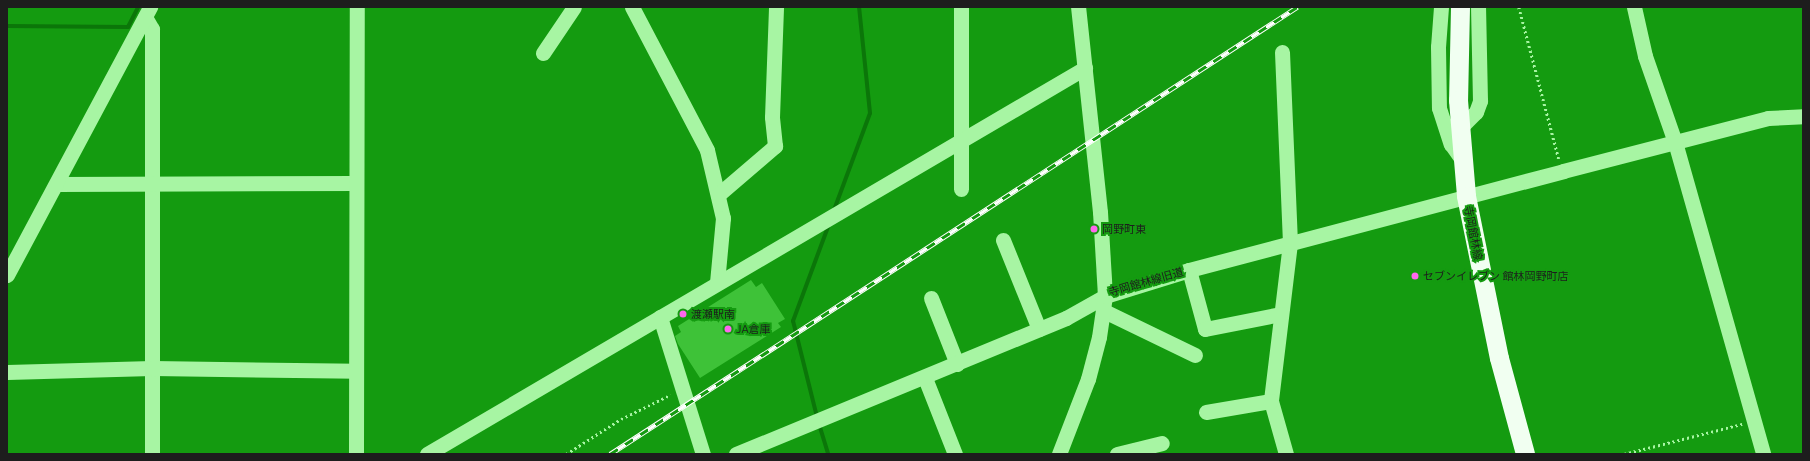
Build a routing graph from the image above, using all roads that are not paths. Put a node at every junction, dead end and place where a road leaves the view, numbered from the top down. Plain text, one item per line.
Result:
1 (357, 7) edge
2 (574, 7) edge
3 (632, 7) edge
4 (776, 7) edge
5 (961, 7) edge
6 (1078, 7) edge
7 (1441, 7) edge
8 (1460, 7) edge
9 (1478, 7) edge
10 (1634, 7) edge
11 (147, 12) edge
12 (1282, 52) dead end
13 (544, 53) dead end
14 (1085, 68) junction
15 (1803, 116) edge
16 (1459, 129) junction
17 (959, 142) junction
18 (1675, 142) junction
19 (1462, 160) junction
20 (356, 183) junction
21 (57, 184) junction
22 (151, 185) junction
23 (961, 189) dead end
24 (719, 194) junction
25 (1466, 196) junction
26 (1003, 240) dead end
27 (1290, 244) junction
28 (1189, 270) junction
29 (7, 275) edge
30 (717, 283) junction
31 (1105, 296) junction
32 (931, 298) dead end
33 (1104, 311) junction
34 (1282, 314) junction
35 (660, 317) junction
36 (1039, 329) junction
37 (1194, 355) dead end
38 (957, 364) junction
39 (152, 368) junction
40 (356, 371) junction
41 (7, 372) edge
42 (925, 378) junction
43 (1271, 401) junction
44 (1206, 412) dead end
45 (1162, 443) dead end
46 (1062, 453) edge
47 (152, 454) edge
48 (356, 454) edge
49 (427, 454) edge
50 (703, 454) edge
51 (736, 454) edge
52 (955, 454) edge
53 (1117, 454) edge
54 (1286, 454) edge
55 (1525, 454) edge
56 (1763, 454) edge

1 - 20 street
2 - 13 street
3 - 24 street
4 - 24 street
5 - 17 street
6 - 14 street, 寺岡館林線旧道
7 - 19 street
8 - 16 main road, 寺岡館林線
9 - 16 street
10 - 18 street
11 - 21 street
11 - 22 street
12 - 27 street
14 - 17 street
14 - 31 street, 寺岡館林線旧道
15 - 18 street, 寺岡館林線旧道
16 - 19 main road, 寺岡館林線
17 - 23 street
17 - 30 street
18 - 25 street, 寺岡館林線旧道
18 - 56 street
19 - 25 main road, 寺岡館林線
20 - 22 street
20 - 40 street
21 - 22 street
21 - 29 street
22 - 39 street
24 - 30 street
25 - 27 street, 寺岡館林線旧道
25 - 55 main road, 寺岡館林線
26 - 36 street
27 - 28 street, 寺岡館林線旧道
27 - 34 street
28 - 31 street, 寺岡館林線旧道
28 - 34 street
30 - 35 street
31 - 33 street
31 - 36 street
32 - 38 street
33 - 37 street
33 - 46 street
34 - 43 street
35 - 49 street
35 - 50 street
36 - 38 street
38 - 42 street
39 - 40 street
39 - 41 street
39 - 47 street
40 - 48 street
42 - 51 street
42 - 52 street
43 - 44 street
43 - 54 street
45 - 53 street

